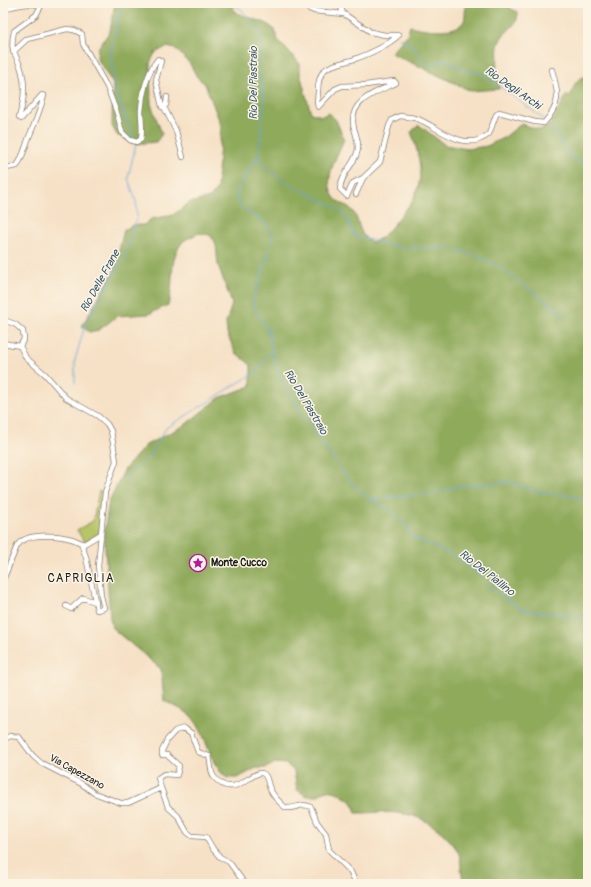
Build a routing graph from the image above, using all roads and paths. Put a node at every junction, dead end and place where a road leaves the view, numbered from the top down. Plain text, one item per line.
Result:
1 (297, 3) edge
2 (340, 3) edge
3 (3, 12) edge
4 (343, 14) junction
5 (13, 52) junction
6 (552, 70) dead end
7 (167, 97) dead end
8 (164, 107) junction
9 (184, 157) dead end
10 (6, 168) dead end
11 (363, 178) junction
12 (356, 194) dead end
13 (3, 320) edge
14 (3, 343) edge
15 (20, 346) junction
16 (3, 504) edge
17 (3, 520) edge
18 (101, 534) junction
19 (81, 543) junction
20 (3, 580) edge
21 (96, 602) junction
22 (66, 606) dead end
23 (3, 740) edge
24 (162, 788) junction
25 (245, 884) edge
26 (356, 884) edge

1 - 4 street
2 - 4 street
3 - 5 street
4 - 11 street
5 - 8 street
5 - 10 street
6 - 11 street
7 - 8 street
8 - 9 street
11 - 12 street
13 - 15 street
14 - 15 street
15 - 18 street
16 - 17 street
18 - 19 street
18 - 21 street
19 - 20 street
19 - 21 street
21 - 22 street
23 - 24 street, Via Capezzano
24 - 25 street
24 - 26 street

